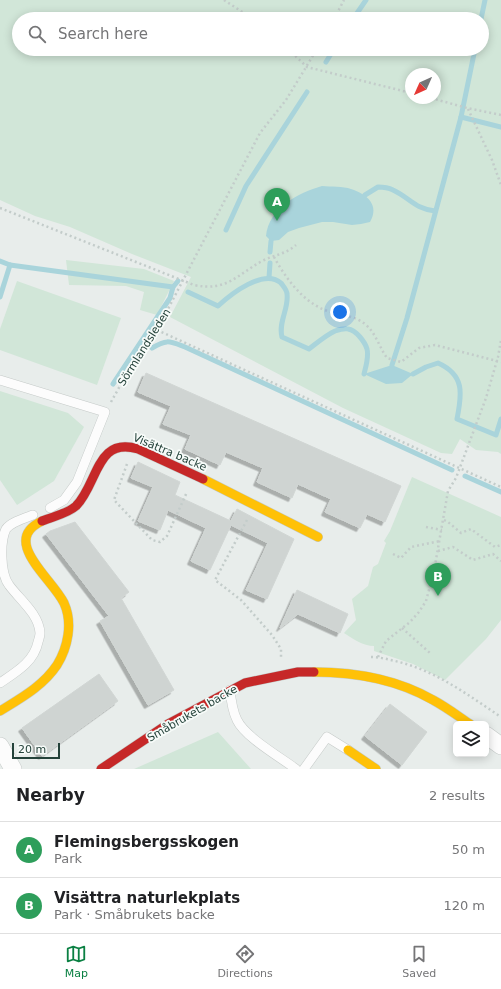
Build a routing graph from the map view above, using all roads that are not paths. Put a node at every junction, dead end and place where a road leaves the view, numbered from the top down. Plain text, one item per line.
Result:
1 (0, 380) edge
2 (318, 537) dead end
3 (0, 683) edge
4 (230, 690) junction
5 (0, 711) edge
6 (465, 721) edge
7 (489, 737) edge
8 (0, 746) edge
9 (501, 746) edge
10 (348, 750) joint
11 (13, 769) edge
12 (101, 769) edge
13 (296, 769) edge
14 (304, 769) edge
15 (376, 769) edge

1 - 3 lane
2 - 5 street, Visättra backe
4 - 6 street, Småbrukets backe
4 - 12 street, Småbrukets backe
4 - 13 lane
7 - 9 street
8 - 11 street
10 - 14 lane
10 - 15 street

